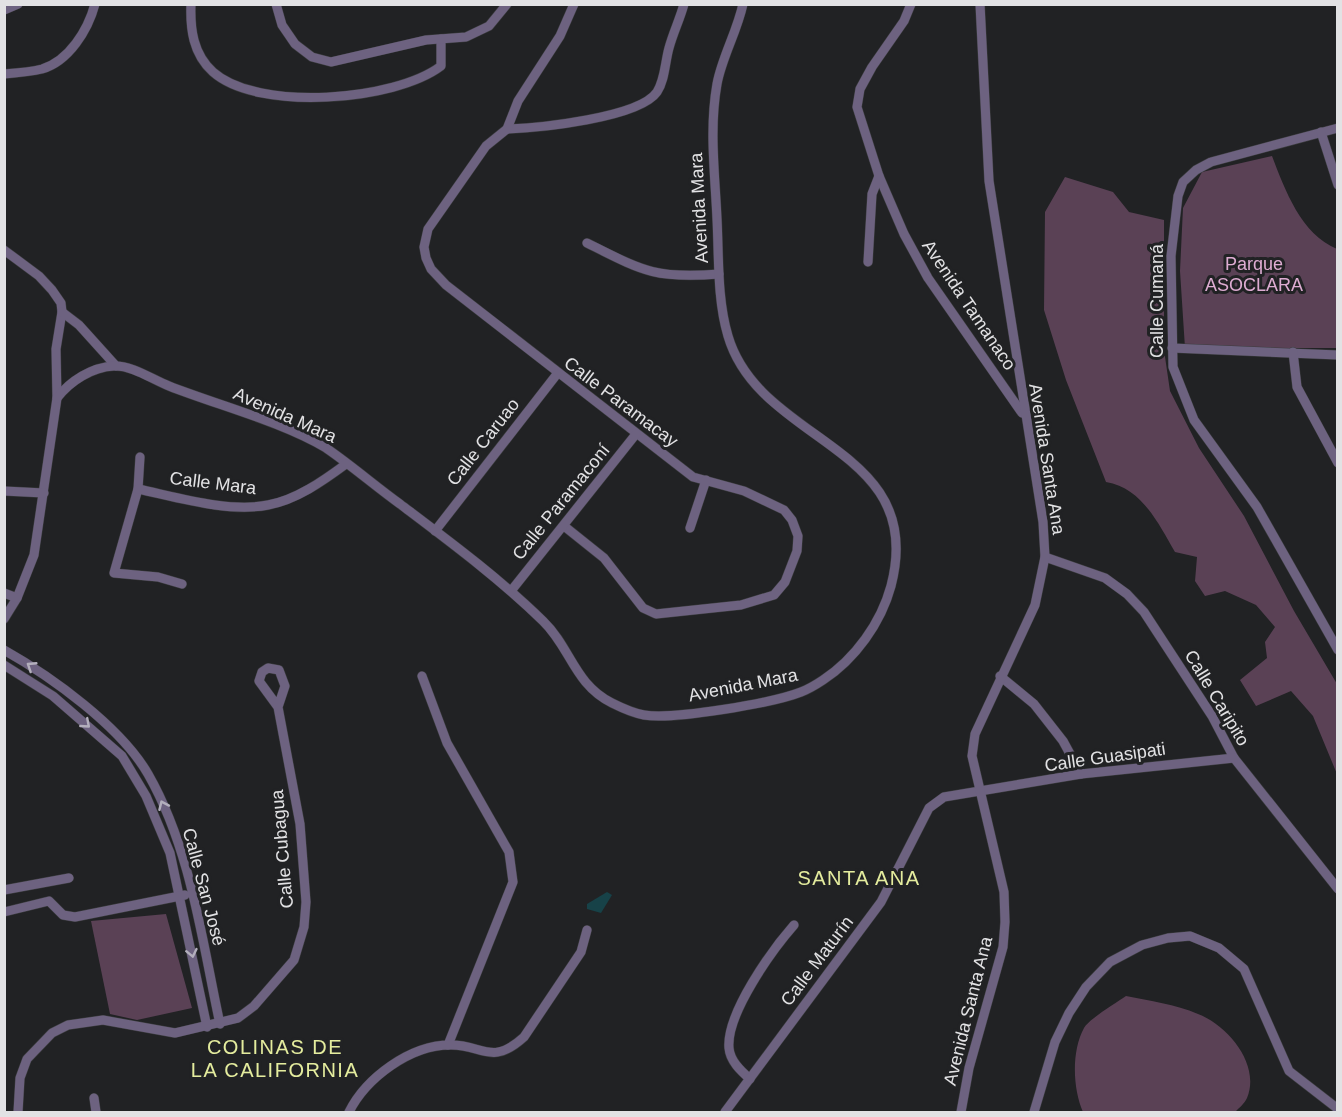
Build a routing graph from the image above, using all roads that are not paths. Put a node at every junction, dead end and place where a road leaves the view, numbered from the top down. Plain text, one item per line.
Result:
1 (18, 4) edge
2 (95, 4) edge
3 (191, 4) edge
4 (276, 4) edge
5 (507, 4) edge
6 (574, 4) edge
7 (684, 4) edge
8 (743, 4) edge
9 (911, 4) edge
10 (980, 4) edge
11 (4, 10) edge
12 (441, 39) junction
13 (4, 74) edge
14 (1338, 128) edge
15 (507, 129) junction
16 (1321, 132) junction
17 (879, 176) junction
18 (1338, 185) edge
19 (587, 243) dead end
20 (4, 250) edge
21 (868, 262) dead end
22 (719, 274) junction
23 (62, 312) junction
24 (1172, 348) junction
25 (1293, 352) junction
26 (1338, 355) edge
27 (116, 366) junction
28 (557, 374) junction
29 (57, 398) junction
30 (1024, 416) junction
31 (636, 434) junction
32 (140, 457) dead end
33 (1338, 463) edge
34 (346, 464) junction
35 (706, 480) junction
36 (138, 489) junction
37 (4, 491) edge
38 (44, 493) junction
39 (564, 526) junction
40 (690, 528) dead end
41 (435, 531) junction
42 (1045, 557) junction
43 (182, 584) dead end
44 (511, 591) junction
45 (4, 593) edge
46 (17, 598) junction
47 (4, 619) edge
48 (4, 650) edge
49 (1338, 650) edge
50 (4, 665) edge
51 (422, 676) dead end
52 (1000, 676) junction
53 (61, 687) junction
54 (53, 696) junction
55 (279, 707) dead end
56 (1234, 758) junction
57 (1081, 774) junction
58 (981, 793) junction
59 (69, 878) dead end
60 (1338, 889) edge
61 (4, 890) edge
62 (191, 893) junction
63 (180, 896) junction
64 (4, 912) edge
65 (794, 925) dead end
66 (587, 930) dead end
67 (220, 1024) junction
68 (207, 1027) junction
69 (448, 1044) junction
70 (750, 1079) junction
71 (93, 1098) dead end
72 (1338, 1109) edge
73 (18, 1113) edge
74 (96, 1113) edge
75 (349, 1113) edge
76 (725, 1113) edge
77 (961, 1113) edge
78 (1034, 1113) edge

1 - 11 street
2 - 13 street
3 - 12 street
4 - 12 street
5 - 12 street
6 - 15 street, Calle Paramacay
7 - 15 street
8 - 22 street, Avenida Mara
9 - 17 street, Avenida Tamanaco
10 - 30 street, Avenida Santa Ana
14 - 16 street, Calle Cumaná
15 - 28 street, Calle Paramacay
16 - 18 street
16 - 24 street, Calle Cumaná
17 - 21 street
17 - 30 street, Avenida Tamanaco
19 - 22 street
20 - 23 street
22 - 44 street, Avenida Mara
23 - 27 street
23 - 29 street
24 - 25 street
24 - 49 street, Calle Cumaná
25 - 26 street
25 - 33 street
27 - 29 street
27 - 34 street, Avenida Mara
28 - 31 street, Calle Paramacay
28 - 41 street, Calle Caruao
29 - 38 street
30 - 42 street, Avenida Santa Ana
31 - 35 street, Calle Paramacay
31 - 39 street, Calle Paramaconí
32 - 36 street
34 - 36 street, Calle Mara
34 - 41 street, Avenida Mara
35 - 39 street, Calle Paramacay
35 - 40 street
36 - 43 street
37 - 38 street
38 - 46 street
39 - 44 street, Calle Paramaconí
41 - 44 street, Avenida Mara
42 - 52 street, Avenida Santa Ana
42 - 56 street, Calle Caripito
45 - 46 street
46 - 47 street
53 -> 48 street, Calle San José
50 - 54 street, Calle San José
51 - 69 street
52 - 57 street
52 - 58 street, Avenida Santa Ana
53 - 54 street
62 -> 53 street, Calle San José
54 -> 63 street, Calle San José
55 - 67 street, Calle Cubagua
56 - 57 street, Calle Guasipati
56 - 60 street, Calle Caripito
57 - 58 street, Calle Guasipati
58 - 70 street, Calle Maturín
58 - 77 street, Avenida Santa Ana
59 - 61 street
62 - 63 street
62 - 67 street, Calle San José
63 - 64 street
63 -> 68 street, Calle San José
65 - 70 street
66 - 69 street
67 - 68 street, Calle Cubagua
68 - 73 street, Calle Cubagua
69 - 75 street
70 - 76 street, Calle Maturín
71 - 74 street
72 - 78 street

